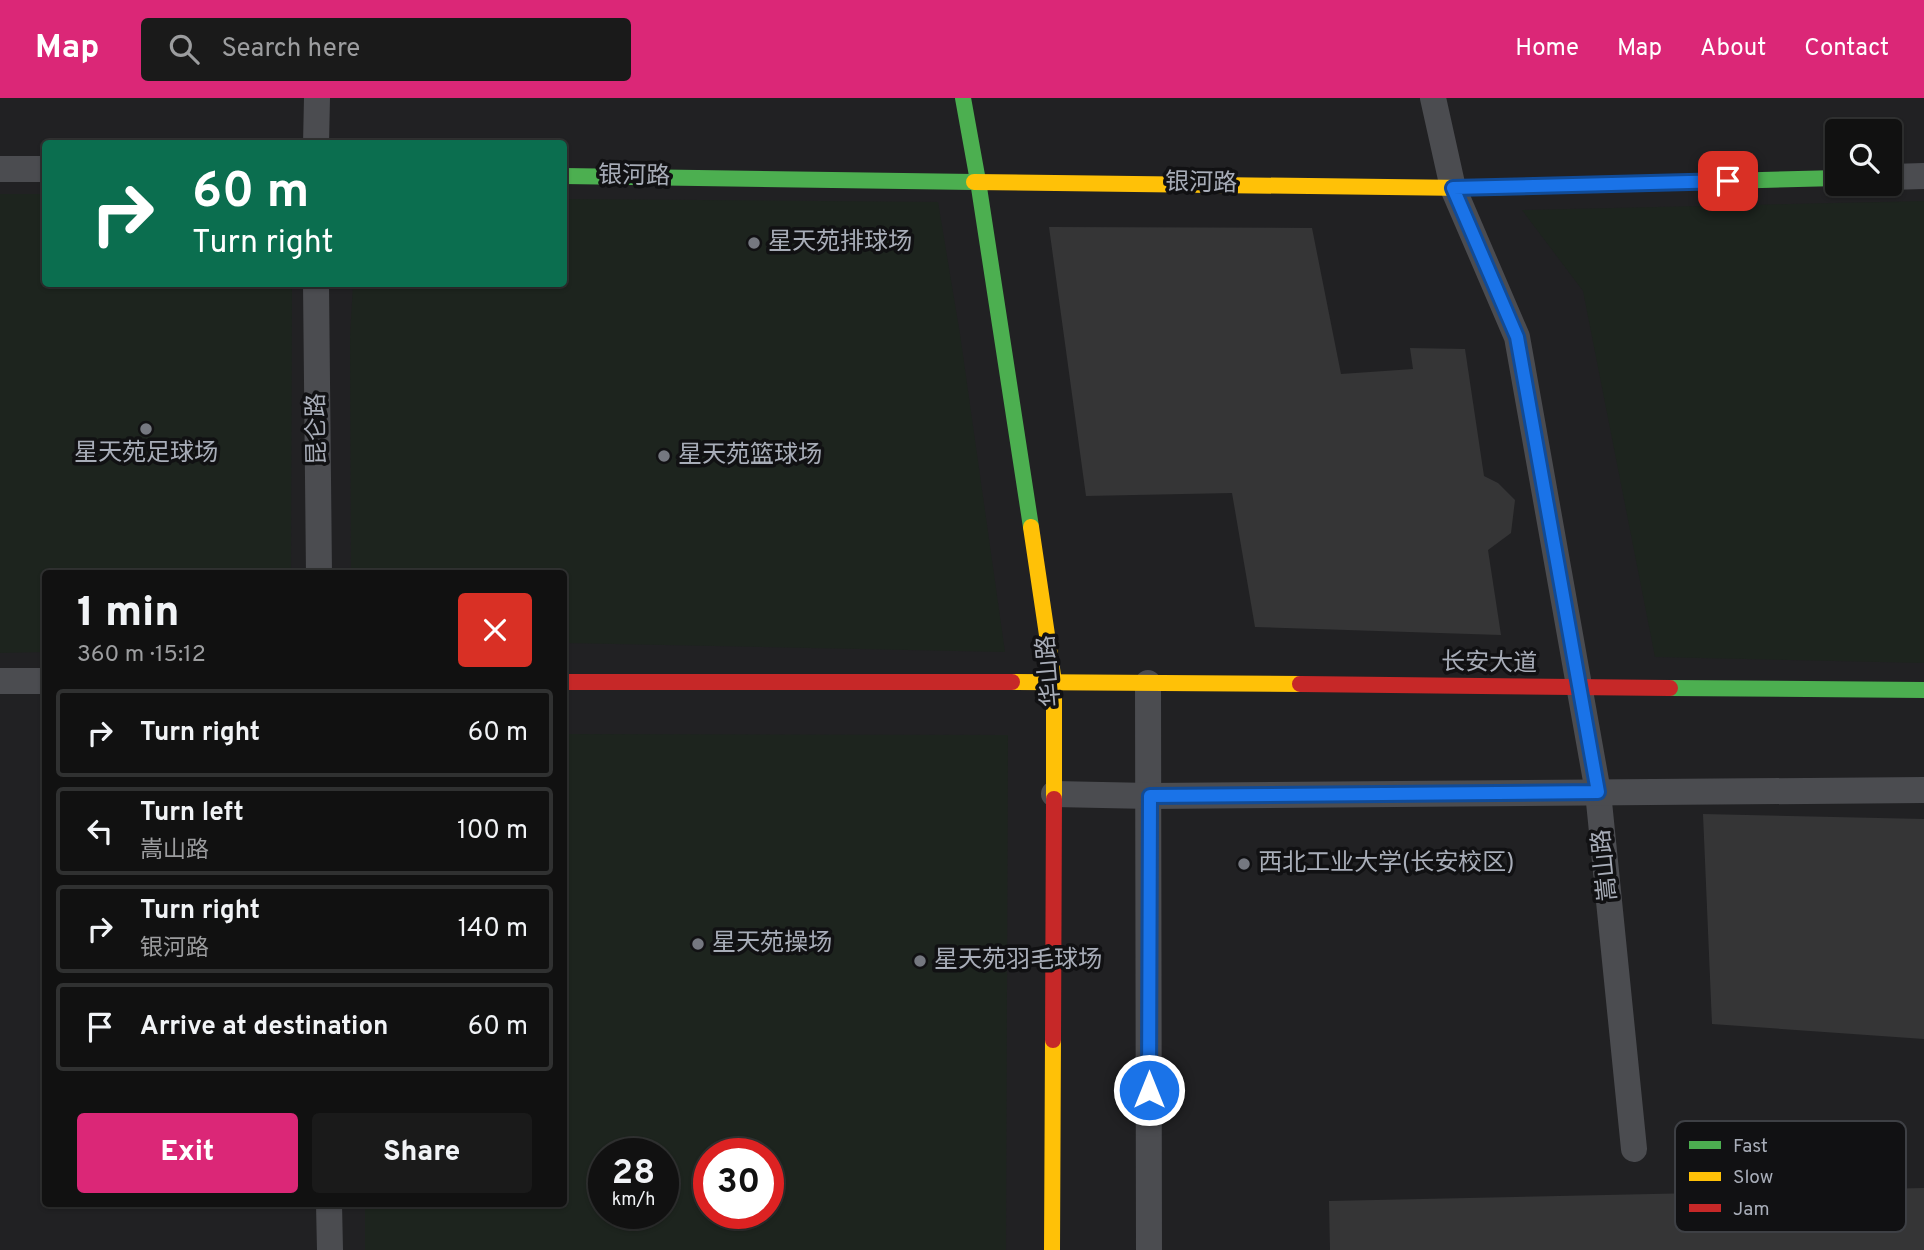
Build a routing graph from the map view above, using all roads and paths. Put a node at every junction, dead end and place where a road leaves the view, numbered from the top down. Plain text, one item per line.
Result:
1 (317, 98) edge
2 (962, 98) edge
3 (1433, 98) edge
4 (316, 140) edge
5 (0, 169) edge
6 (42, 169) edge
7 (567, 176) edge
8 (1924, 176) edge
9 (1902, 177) edge
10 (1825, 178) edge
11 (978, 181) junction
12 (1453, 188) junction
13 (316, 287) edge
14 (319, 570) edge
15 (0, 681) edge
16 (42, 681) edge
17 (567, 682) edge
18 (1054, 682) junction
19 (1148, 683) junction
20 (1578, 687) junction
21 (1924, 690) edge
22 (1924, 790) edge
23 (1598, 792) junction
24 (1054, 794) junction
25 (1150, 796) junction
26 (1634, 1149) dead end
27 (329, 1207) edge
28 (330, 1250) edge
29 (1052, 1250) edge
30 (1149, 1250) edge

1 - 4 street
2 - 11 street, 华山路
3 - 12 street, 嵩山路
5 - 6 street
7 - 11 street, 银河路
8 - 9 street
10 - 12 street, 银河路
11 - 12 street, 银河路
11 - 18 street, 华山路
12 - 20 street, 嵩山路
13 - 14 street, 昆仑路
15 - 16 street
17 - 18 street, 长安大道
18 - 19 street, 长安大道
18 - 24 street, 华山路
19 - 20 street, 长安大道
19 - 25 street
20 - 21 street, 长安大道
20 - 23 street, 嵩山路
22 - 23 street
23 - 25 street
23 - 26 street, 嵩山路
24 - 25 street
24 - 29 street, 华山路
25 - 30 street
27 - 28 street

